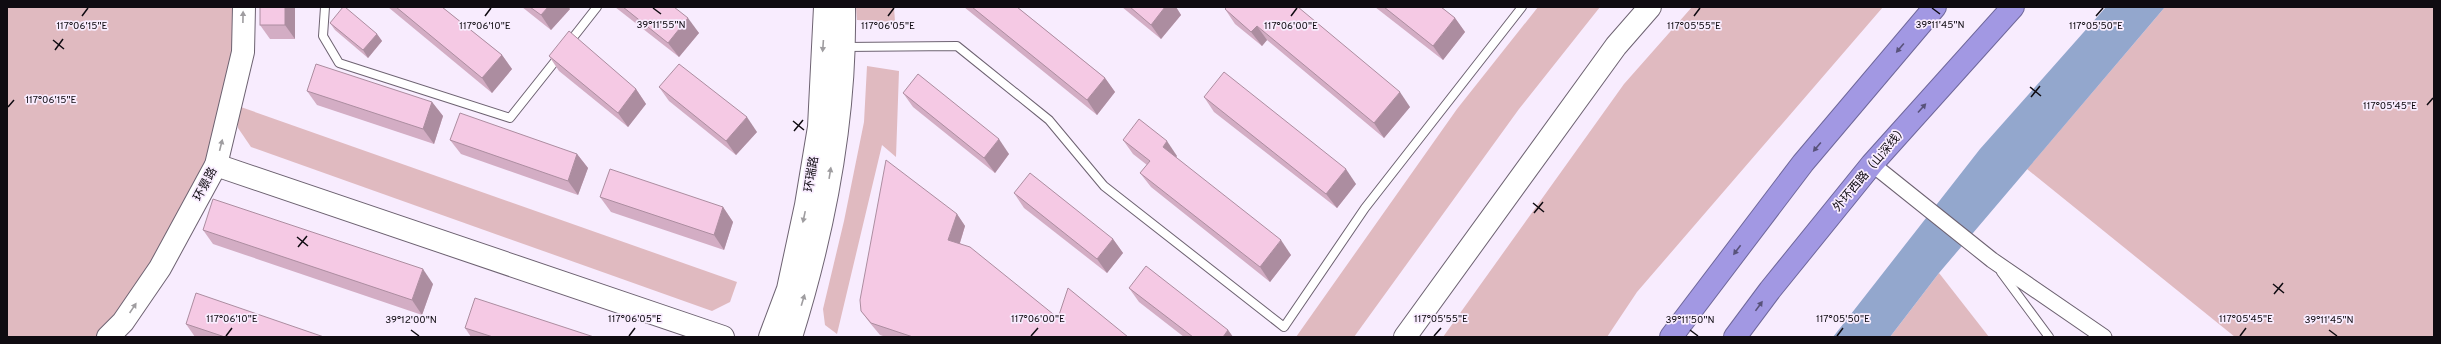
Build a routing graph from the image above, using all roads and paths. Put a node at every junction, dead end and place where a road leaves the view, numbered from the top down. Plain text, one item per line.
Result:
1 (244, 7) edge
2 (325, 7) edge
3 (598, 7) edge
4 (825, 7) edge
5 (844, 7) edge
6 (1522, 7) edge
7 (1650, 7) edge
8 (1935, 7) edge
9 (2013, 7) edge
10 (844, 48) junction
11 (1872, 164) junction
12 (216, 165) junction
13 (1992, 260) junction
14 (108, 337) edge
15 (723, 337) edge
16 (770, 337) edge
17 (791, 337) edge
18 (1405, 337) edge
19 (1671, 337) edge
20 (1735, 337) edge
21 (2049, 337) edge
22 (2104, 337) edge

12 -> 1 street, 环景路
2 - 3 lane
4 -> 16 street, 环瑞路
5 - 10 street, 环瑞路
6 - 10 lane
7 - 18 street
8 -> 19 highway
11 -> 9 highway, 外环西路（山深线）
17 -> 10 street, 环瑞路
11 - 13 street
20 -> 11 highway, 外环西路（山深线）
14 -> 12 street, 环景路
12 - 15 street
13 - 21 lane
13 - 22 street

